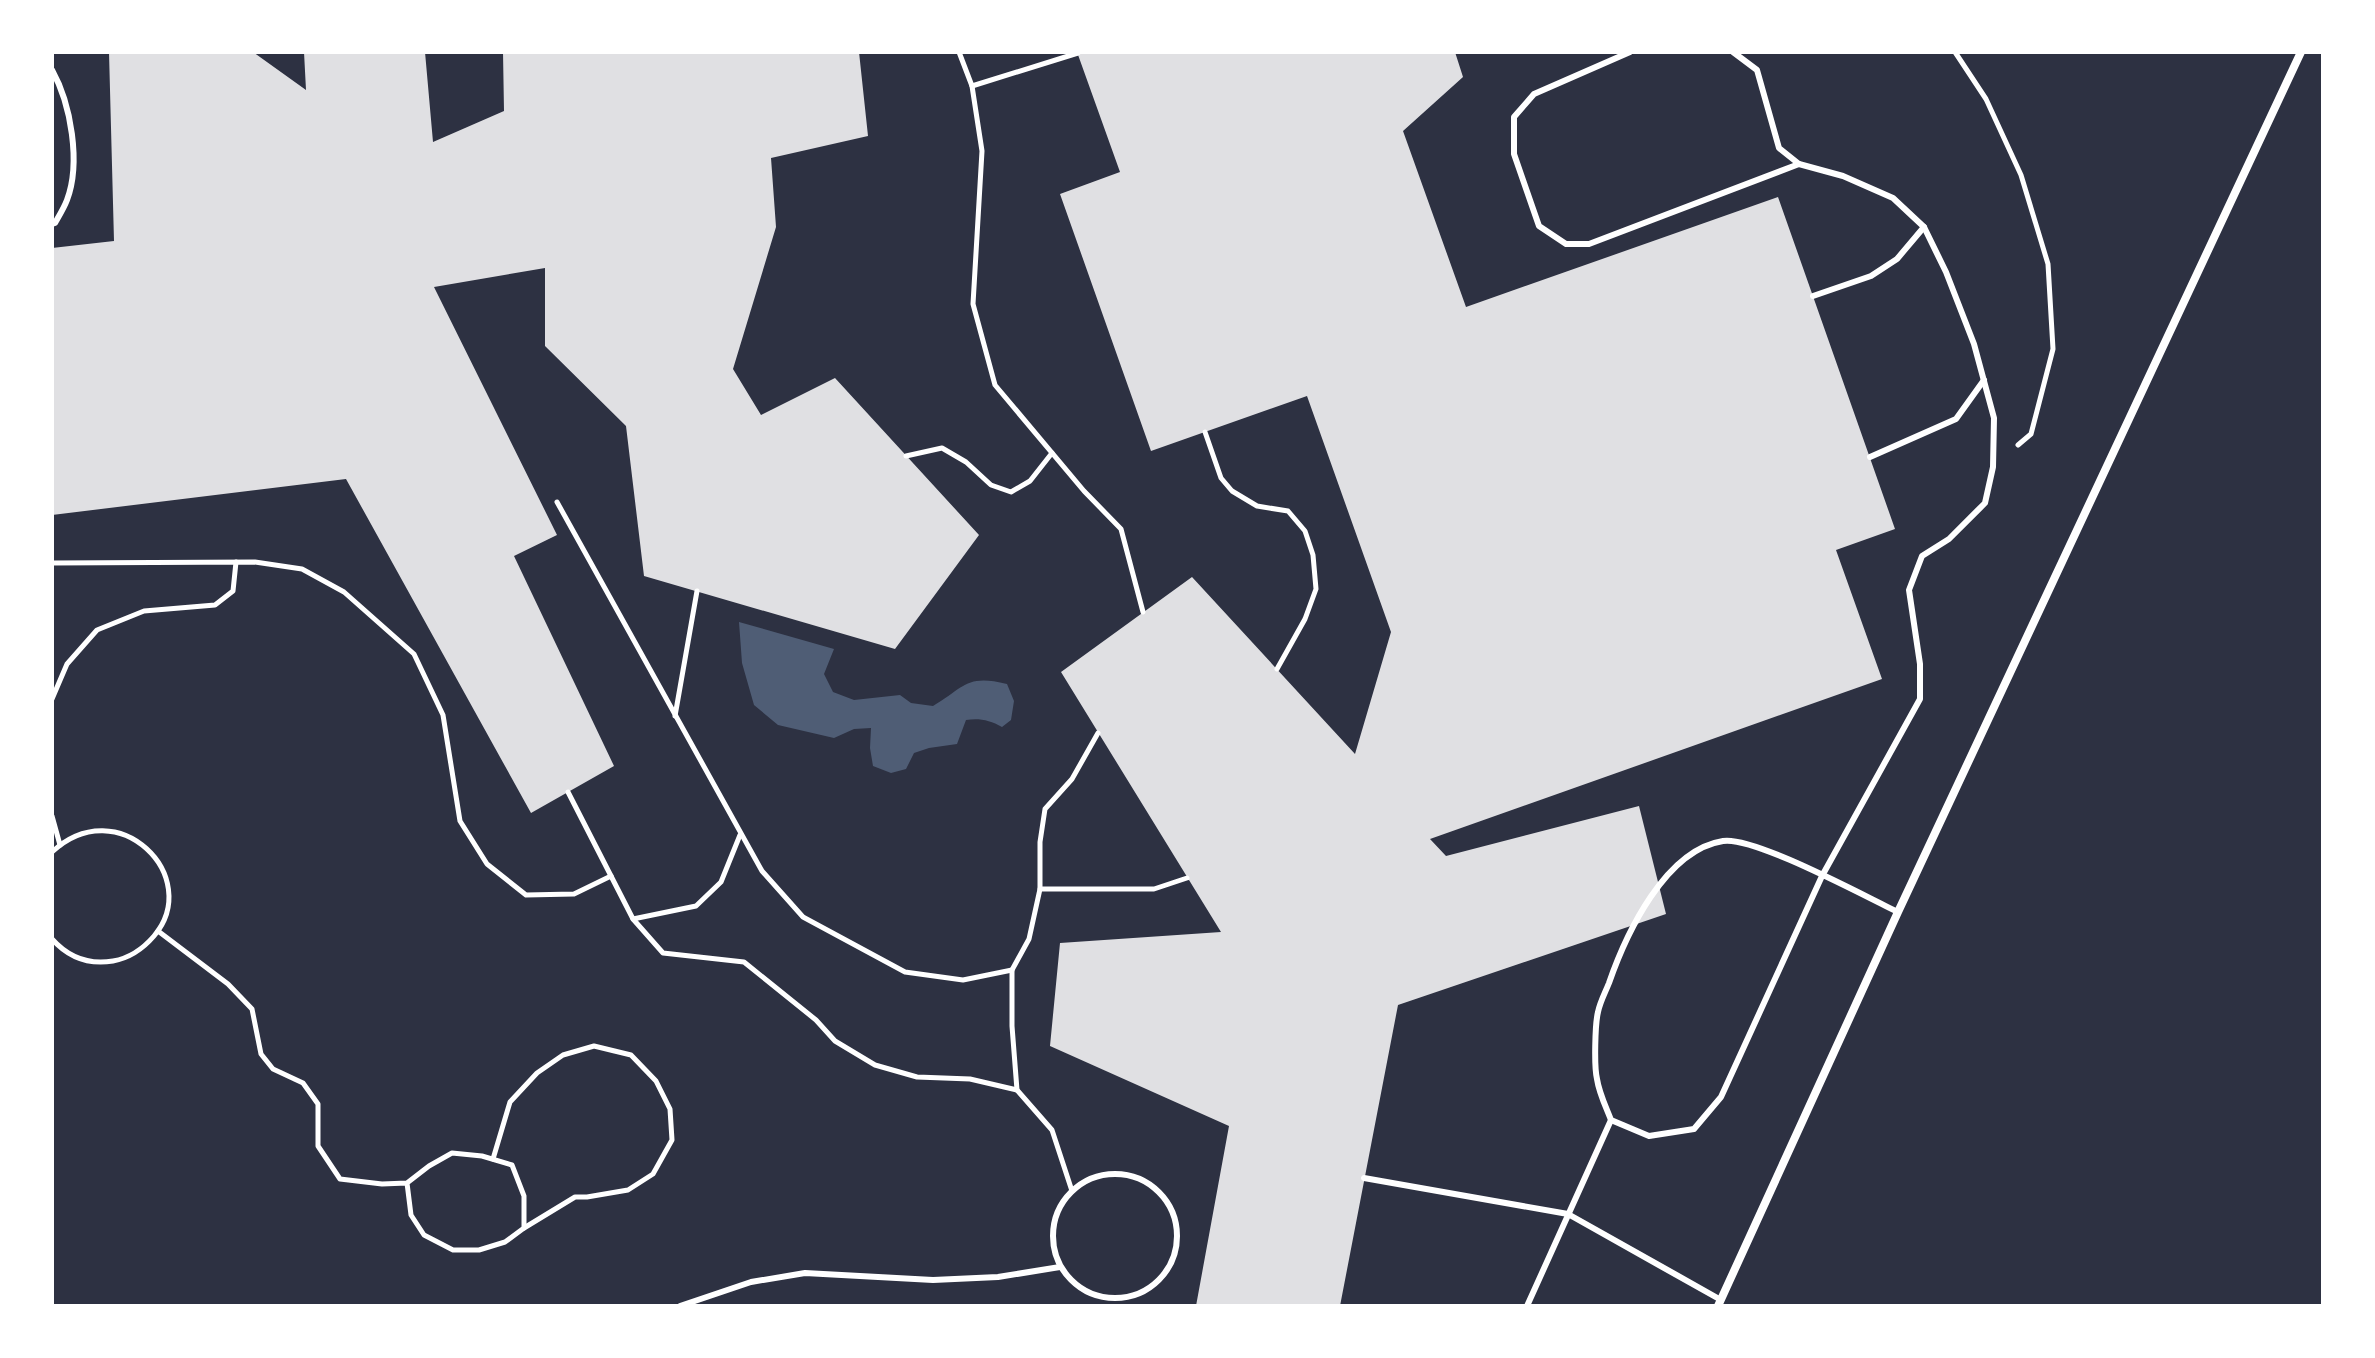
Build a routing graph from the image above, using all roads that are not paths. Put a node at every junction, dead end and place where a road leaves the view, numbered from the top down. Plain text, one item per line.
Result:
1 (1630, 52) edge
2 (1733, 52) edge
3 (2301, 52) edge
4 (52, 70) edge
5 (1799, 164) junction
6 (52, 224) edge
7 (1924, 227) junction
8 (1813, 296) dead end
9 (1984, 380) junction
10 (1870, 457) dead end
11 (1822, 876) junction
12 (1898, 912) junction
13 (1611, 1120) junction
14 (1364, 1178) dead end
15 (1568, 1214) junction
16 (1060, 1267) junction
17 (1720, 1303) edge
18 (680, 1306) edge
19 (1527, 1306) edge

1 - 5 lane
2 - 5 lane
3 - 12 street
4 - 6 lane
5 - 7 lane
7 - 8 lane
7 - 9 lane
9 - 10 lane
9 - 11 lane
11 - 12 lane
11 - 13 lane
11 - 13 lane
12 - 17 street
13 - 15 lane
14 - 15 lane
15 - 17 lane
15 - 19 lane
16 - 16 lane
16 - 18 lane

